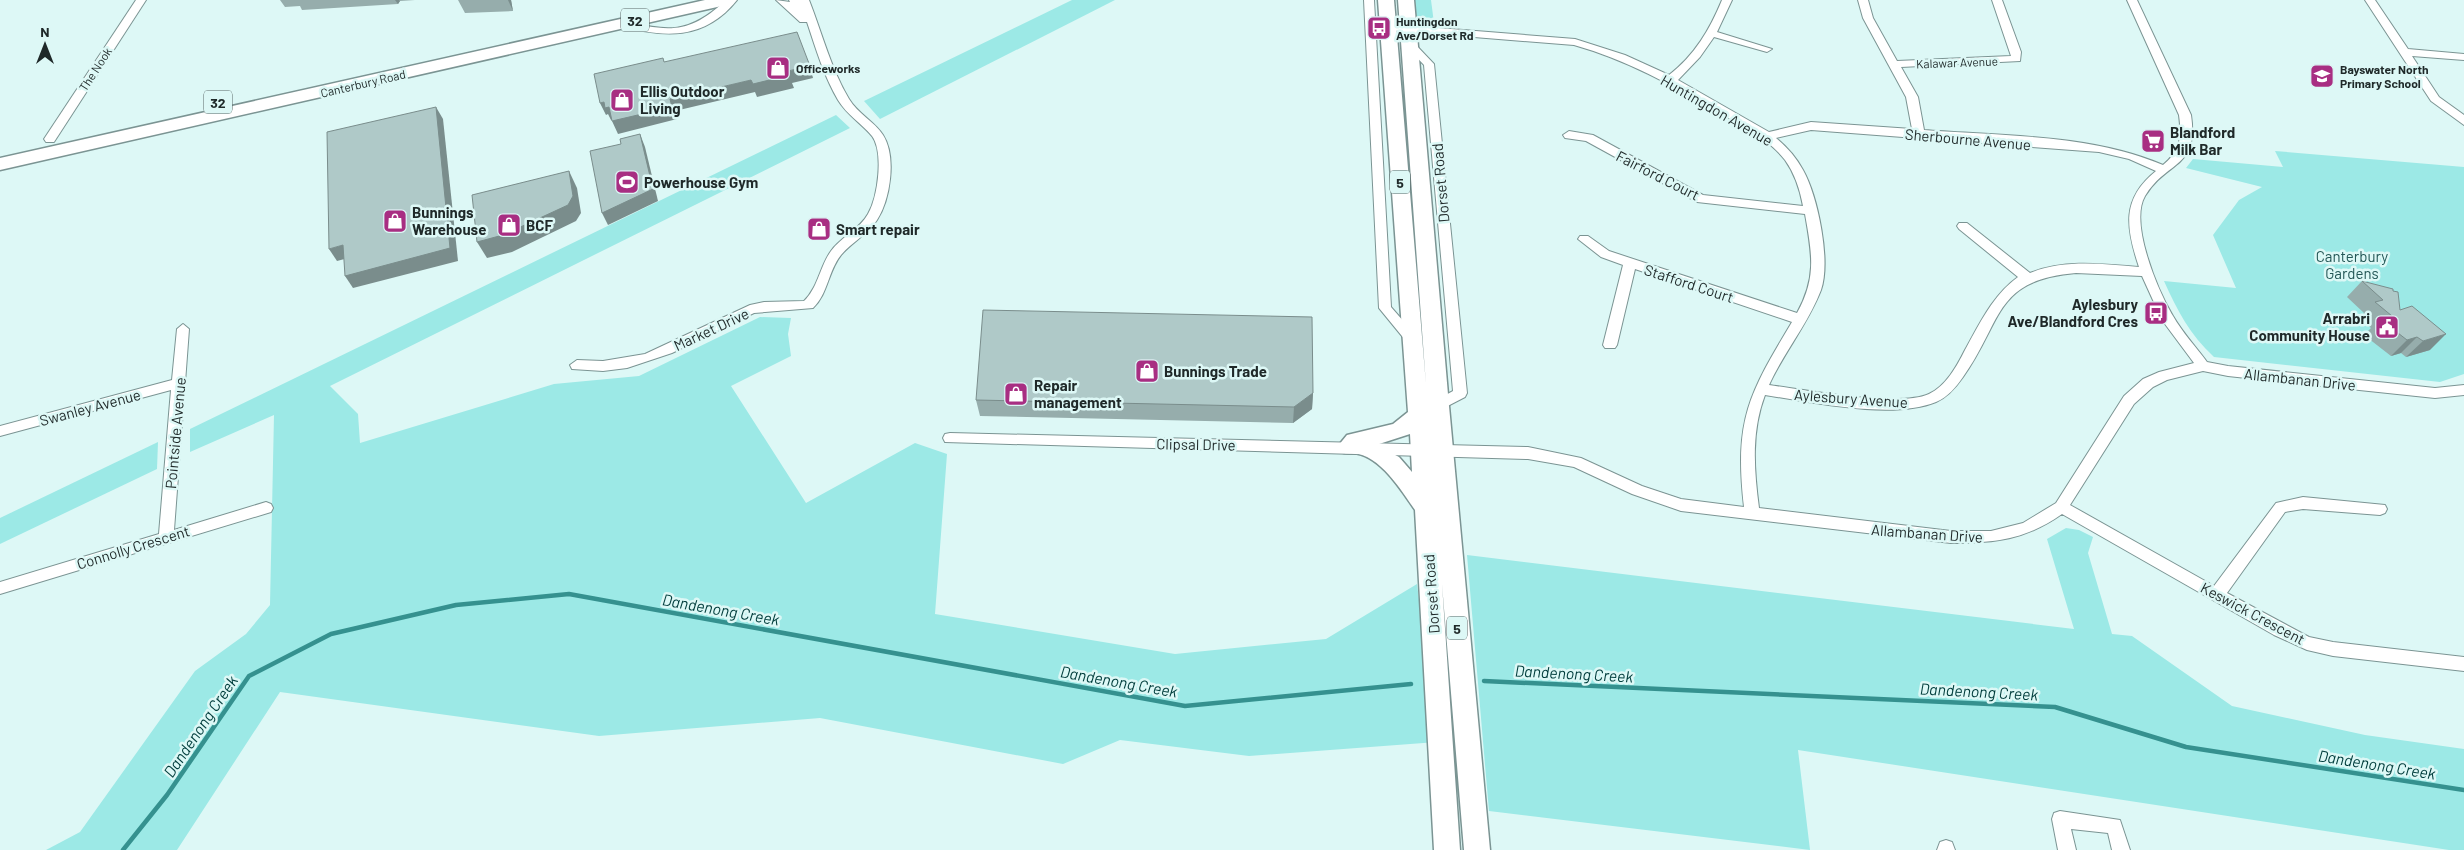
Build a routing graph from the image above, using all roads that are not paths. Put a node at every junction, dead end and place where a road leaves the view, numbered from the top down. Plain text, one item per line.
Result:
1 (141, 0) edge
2 (674, 0) edge
3 (726, 0) edge
4 (732, 0) edge
5 (781, 0) edge
6 (802, 0) edge
7 (1369, 0) edge
8 (1386, 0) edge
9 (1406, 0) edge
10 (1727, 0) edge
11 (1863, 0) edge
12 (1997, 0) edge
13 (2132, 0) edge
14 (2370, 0) edge
15 (800, 15) junction
16 (621, 23) junction
17 (1388, 27) junction
18 (1408, 27) junction
19 (1711, 33) junction
20 (815, 35) junction
21 (1410, 45) junction
22 (1767, 49) dead end
23 (2404, 52) junction
24 (446, 58) junction
25 (2464, 58) edge
26 (1894, 64) junction
27 (1669, 81) junction
28 (1395, 120) junction
29 (2464, 121) edge
30 (1376, 133) junction
31 (1919, 135) junction
32 (1569, 136) dead end
33 (1768, 136) junction
34 (50, 140) junction
35 (0, 151) edge
36 (0, 164) edge
37 (2165, 170) junction
38 (1810, 211) junction
39 (1963, 226) dead end
40 (1584, 239) dead end
41 (1630, 263) junction
42 (2148, 272) junction
43 (2028, 278) junction
44 (1799, 319) junction
45 (183, 329) dead end
46 (1411, 338) junction
47 (1610, 345) dead end
48 (577, 365) dead end
49 (2203, 366) junction
50 (180, 383) junction
51 (1761, 389) junction
52 (2464, 390) edge
53 (1428, 411) junction
54 (0, 431) edge
55 (950, 438) dead end
56 (1354, 447) junction
57 (1432, 450) junction
58 (1424, 507) junction
59 (2061, 507) junction
60 (266, 508) dead end
61 (2380, 509) dead end
62 (1752, 514) junction
63 (166, 537) junction
64 (0, 588) edge
65 (2217, 594) junction
66 (2464, 664) edge
67 (1447, 850) edge
68 (1477, 850) edge
69 (2067, 850) edge
70 (2121, 850) edge

1 - 34 street, The Nook
2 - 24 main road, Canterbury Road / 32
3 - 16 main road, Canterbury Road / 32
4 - 16 street
5 - 15 street
6 - 15 street, Market Drive
6 - 20 street, Market Drive
7 - 30 street
8 - 17 main road, Dorset Road / 5
9 - 18 main road, Dorset Road / 5
10 - 19 street
11 - 26 street
12 - 26 street, Kalawar Avenue
13 - 37 street
14 - 23 street
15 - 20 street, Market Drive
16 - 24 main road, Canterbury Road / 32
17 - 18 street, Huntingdon Avenue
17 - 28 main road, Dorset Road / 5
18 - 21 main road, Dorset Road / 5
18 - 27 street, Huntingdon Avenue
19 - 22 street
19 - 27 street
20 - 48 street, Market Drive
21 - 53 main road, Dorset Road / 5
21 - 53 street, Dorset Road
23 - 25 street
23 - 29 street
24 - 34 main road, Canterbury Road / 32
24 - 36 main road, Canterbury Road / 32
26 - 31 street
27 - 33 street, Huntingdon Avenue
28 - 30 street
28 - 46 main road, Dorset Road / 5
30 - 46 street
31 - 33 street, Sherbourne Avenue
31 - 37 street, Sherbourne Avenue
32 - 38 street, Fairford Court
33 - 38 street, Huntingdon Avenue
34 - 35 main road, Canterbury Road / 32
37 - 42 street
38 - 44 street, Huntingdon Avenue
39 - 43 street
40 - 41 street, Stafford Court
41 - 44 street, Stafford Court
41 - 47 street
42 - 43 street, Aylesbury Avenue
42 - 49 street
43 - 51 street, Aylesbury Avenue
44 - 51 street, Huntingdon Avenue
45 - 50 street, Pointside Avenue
46 - 53 main road, Dorset Road / 5
49 - 52 street, Allambanan Drive
49 - 59 street, Allambanan Drive
50 - 54 street, Swanley Avenue
50 - 63 street, Pointside Avenue
51 - 62 street, Huntingdon Avenue
53 - 56 main road
53 - 57 main road, Dorset Road / 5
55 - 56 street, Clipsal Drive
56 - 57 street, Clipsal Drive
56 - 58 main road
57 - 58 main road, Dorset Road / 5
57 - 62 street, Allambanan Drive
57 - 68 main road, Dorset Road / 5
58 - 67 main road, Dorset Road / 5
59 - 62 street, Allambanan Drive
59 - 65 street, Keswick Crescent
60 - 63 street, Connolly Crescent
61 - 65 street
63 - 64 street, Connolly Crescent
65 - 66 street, Keswick Crescent
69 - 70 street

